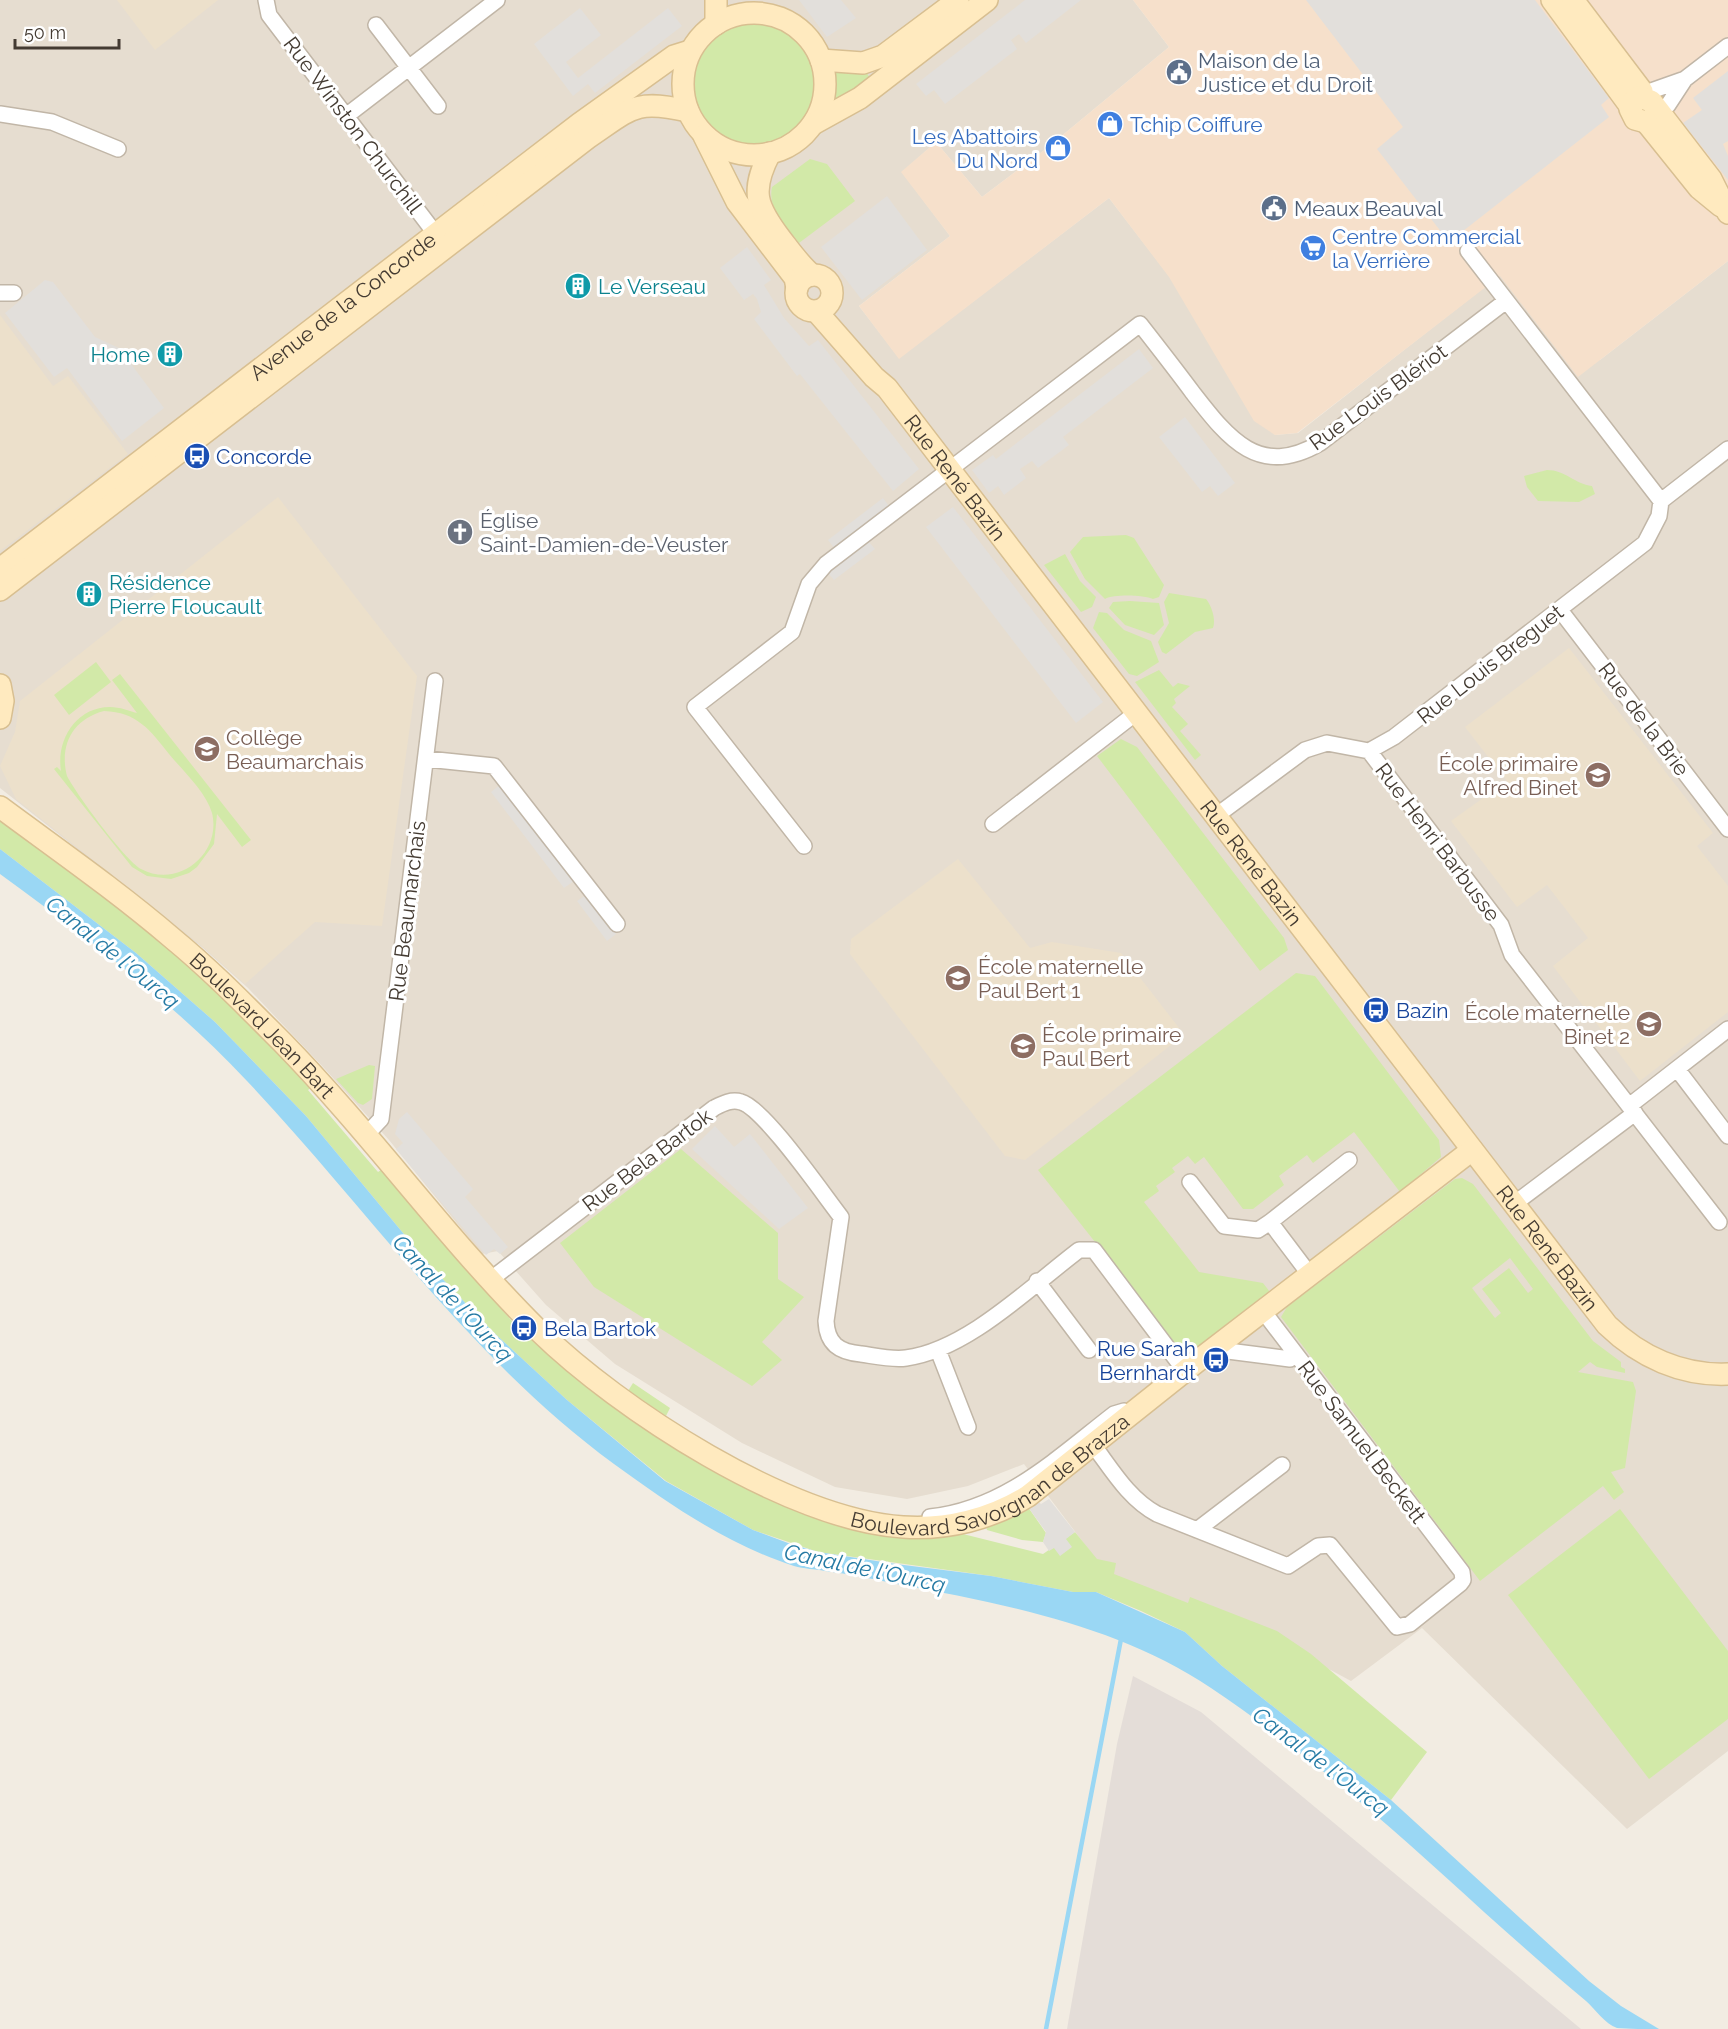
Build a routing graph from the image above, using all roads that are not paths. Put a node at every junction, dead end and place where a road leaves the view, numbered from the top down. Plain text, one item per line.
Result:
1 (266, 0) edge
2 (496, 0) edge
3 (716, 0) edge
4 (958, 0) edge
5 (987, 0) edge
6 (1552, 0) edge
7 (1573, 0) edge
8 (780, 9) edge
9 (716, 24) junction
10 (376, 25) dead end
11 (1728, 46) edge
12 (690, 51) junction
13 (821, 60) junction
14 (409, 68) junction
15 (438, 106) dead end
16 (1644, 107) junction
17 (688, 111) junction
18 (0, 114) edge
19 (346, 116) junction
20 (813, 124) junction
21 (703, 134) junction
22 (118, 149) dead end
23 (770, 153) junction
24 (1726, 211) edge
25 (441, 240) junction
26 (1468, 251) dead end
27 (804, 282) junction
28 (1506, 301) junction
29 (824, 306) junction
30 (1728, 449) edge
31 (949, 469) junction
32 (1661, 501) junction
33 (0, 569) edge
34 (0, 591) edge
35 (1560, 610) junction
36 (435, 681) dead end
37 (0, 685) edge
38 (1136, 713) junction
39 (0, 718) edge
40 (1369, 751) junction
41 (427, 759) junction
42 (0, 807) edge
43 (1216, 816) junction
44 (993, 824) dead end
45 (1728, 829) edge
46 (804, 846) dead end
47 (617, 924) dead end
48 (1728, 1029) edge
49 (1677, 1069) junction
50 (1632, 1110) junction
51 (365, 1136) junction
52 (1728, 1136) edge
53 (1472, 1150) junction
54 (1349, 1160) dead end
55 (1190, 1182) dead end
56 (1514, 1204) junction
57 (1270, 1222) junction
58 (1719, 1222) dead end
59 (1310, 1275) junction
60 (490, 1280) junction
61 (1037, 1281) junction
62 (1263, 1311) junction
63 (1222, 1343) junction
64 (938, 1350) junction
65 (1089, 1350) dead end
66 (1296, 1355) junction
67 (1185, 1371) junction
68 (1728, 1374) edge
69 (1147, 1402) junction
70 (968, 1427) dead end
71 (1094, 1446) junction
72 (1282, 1465) dead end
73 (900, 1527) junction
74 (1197, 1530) junction

1 - 19 street, Rue Winston Churchill
2 - 14 street
3 - 9 street
4 - 13 street
5 - 20 street
6 - 16 street
7 - 16 street
8 - 9 street
8 - 13 street
9 - 12 street
10 - 14 street
11 - 16 street
12 - 17 street
12 - 25 street, Avenue de la Concorde
13 - 20 street
14 - 15 street
14 - 19 street
16 - 24 street
17 - 21 street
17 - 25 street, Avenue de la Concorde
18 - 22 street
19 - 25 street, Rue Winston Churchill
20 - 23 street
21 - 23 street
21 - 27 street
23 - 27 street
25 - 33 street, Avenue de la Concorde
25 - 34 street, Avenue de la Concorde
26 - 28 street
27 - 29 street
27 - 29 street
28 - 31 street, Rue Louis Blériot
28 - 32 street
29 - 31 street, Rue René Bazin
30 - 32 street
31 - 38 street, Rue René Bazin
31 - 46 street
32 - 35 street, Rue Louis Breguet
35 - 40 street, Rue Louis Breguet
35 - 45 street, Rue de la Brie
36 - 41 street, Rue Beaumarchais
37 - 39 street
38 - 43 street, Rue René Bazin
38 - 44 street
40 - 43 street
40 - 50 street, Rue Henri Barbusse
41 - 47 street
41 - 51 street, Rue Beaumarchais
42 - 51 street, Boulevard Jean Bart
43 - 53 street, Rue René Bazin
48 - 49 street
49 - 50 street
49 - 52 street
50 - 56 street
50 - 58 street, Rue Henri Barbusse
51 - 60 street, Boulevard Jean Bart
53 - 56 street, Rue René Bazin
53 - 59 street, Boulevard Savorgnan de Brazza
54 - 57 street
55 - 57 street
56 - 68 street, Rue René Bazin
57 - 59 street
59 - 62 street, Boulevard Savorgnan de Brazza
60 - 64 street, Rue Bela Bartok
60 - 73 street, Boulevard Savorgnan de Brazza
61 - 64 street, Rue Bela Bartok
61 - 65 street
61 - 67 street, Rue Bela Bartok
62 - 63 street, Boulevard Savorgnan de Brazza
62 - 66 street, Rue Samuel Beckett
63 - 66 street
63 - 67 street, Boulevard Savorgnan de Brazza
64 - 70 street
66 - 74 street, Rue Samuel Beckett
67 - 69 street, Boulevard Savorgnan de Brazza
69 - 71 street, Boulevard Savorgnan de Brazza
69 - 73 street
71 - 73 street, Boulevard Savorgnan de Brazza
71 - 74 street
72 - 74 street

